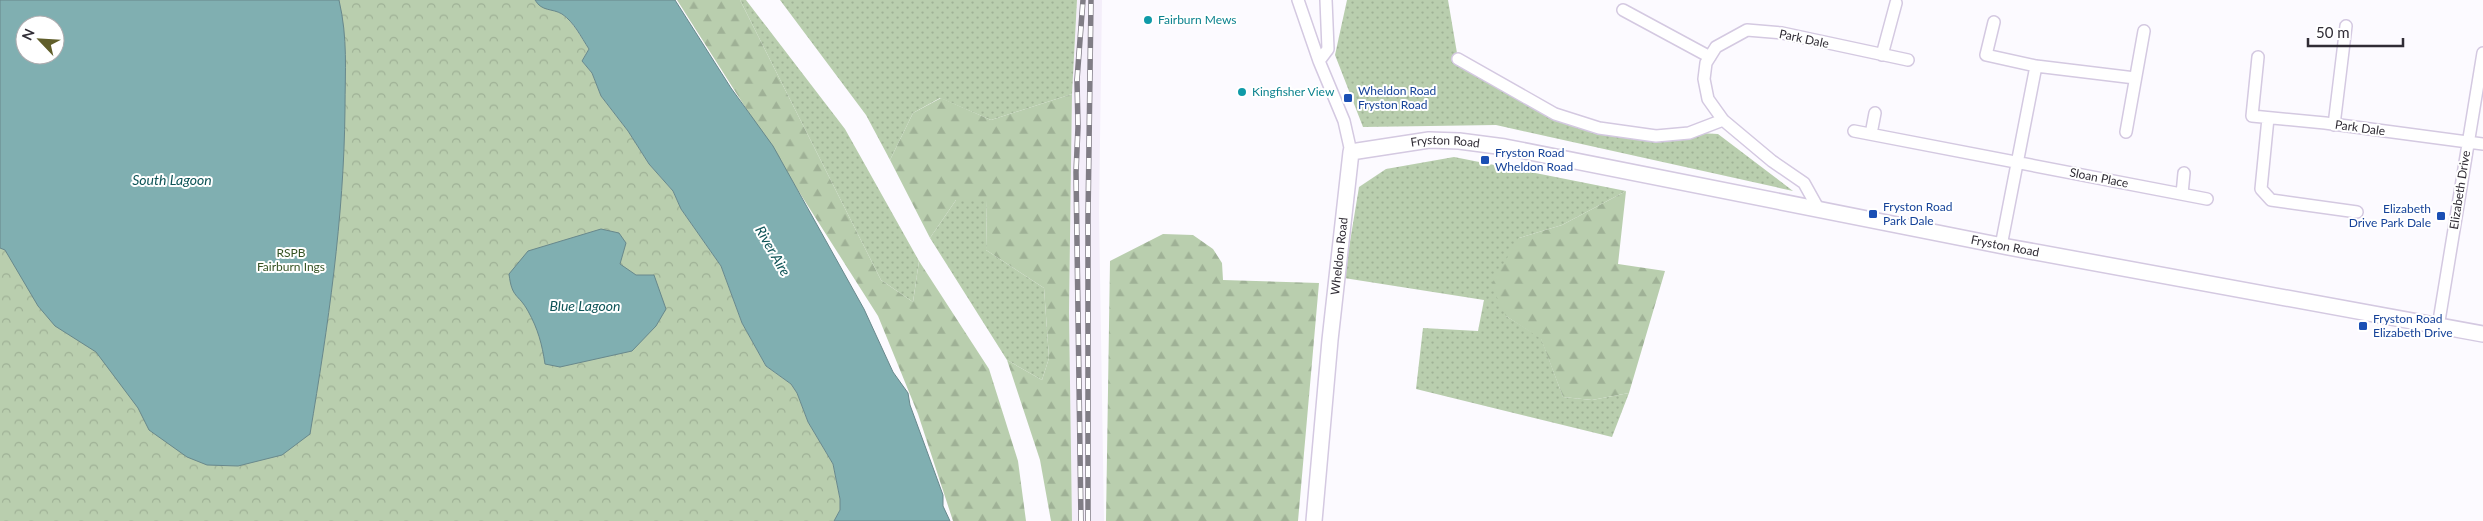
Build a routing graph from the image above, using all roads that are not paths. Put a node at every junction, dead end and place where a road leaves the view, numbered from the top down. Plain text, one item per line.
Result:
1 (1298, 0) edge
2 (1326, 0) edge
3 (1896, 3) dead end
4 (1623, 10) dead end
5 (1994, 22) dead end
6 (2346, 26) dead end
7 (2144, 31) dead end
8 (2483, 53) edge
9 (1882, 55) junction
10 (2258, 57) dead end
11 (1710, 58) junction
12 (1458, 60) dead end
13 (1908, 60) dead end
14 (1319, 61) junction
15 (2036, 66) junction
16 (2136, 78) junction
17 (1875, 113) dead end
18 (2268, 118) junction
19 (1723, 120) junction
20 (2334, 125) junction
21 (1854, 131) dead end
22 (2126, 132) dead end
23 (1871, 134) junction
24 (2468, 142) junction
25 (2483, 144) edge
26 (1351, 152) junction
27 (2016, 162) junction
28 (2184, 174) dead end
29 (2182, 194) junction
30 (2207, 199) dead end
31 (1819, 210) junction
32 (2357, 212) dead end
33 (2001, 246) junction
34 (2438, 327) junction
35 (2483, 334) edge
36 (1314, 521) edge

1 - 14 street, Wheldon Road
2 - 14 street
3 - 9 street
4 - 11 street
5 - 15 street
6 - 20 street
7 - 16 street
8 - 24 street, Elizabeth Drive
9 - 11 street, Park Dale
9 - 13 street, Park Dale
10 - 18 street, Park Dale
11 - 19 street
12 - 19 street
14 - 26 street, Wheldon Road
15 - 16 street
15 - 27 street
16 - 22 street
17 - 23 street
18 - 20 street, Park Dale
18 - 32 street
19 - 31 street
20 - 24 street, Park Dale
21 - 23 street, Sloan Place
23 - 27 street, Sloan Place
24 - 25 street, Park Dale
24 - 34 street, Elizabeth Drive
26 - 31 street, Fryston Road
26 - 36 street, Wheldon Road
27 - 29 street, Sloan Place
27 - 33 street
28 - 29 street
29 - 30 street, Sloan Place
31 - 33 street, Fryston Road
33 - 34 street, Fryston Road
34 - 35 street, Fryston Road

